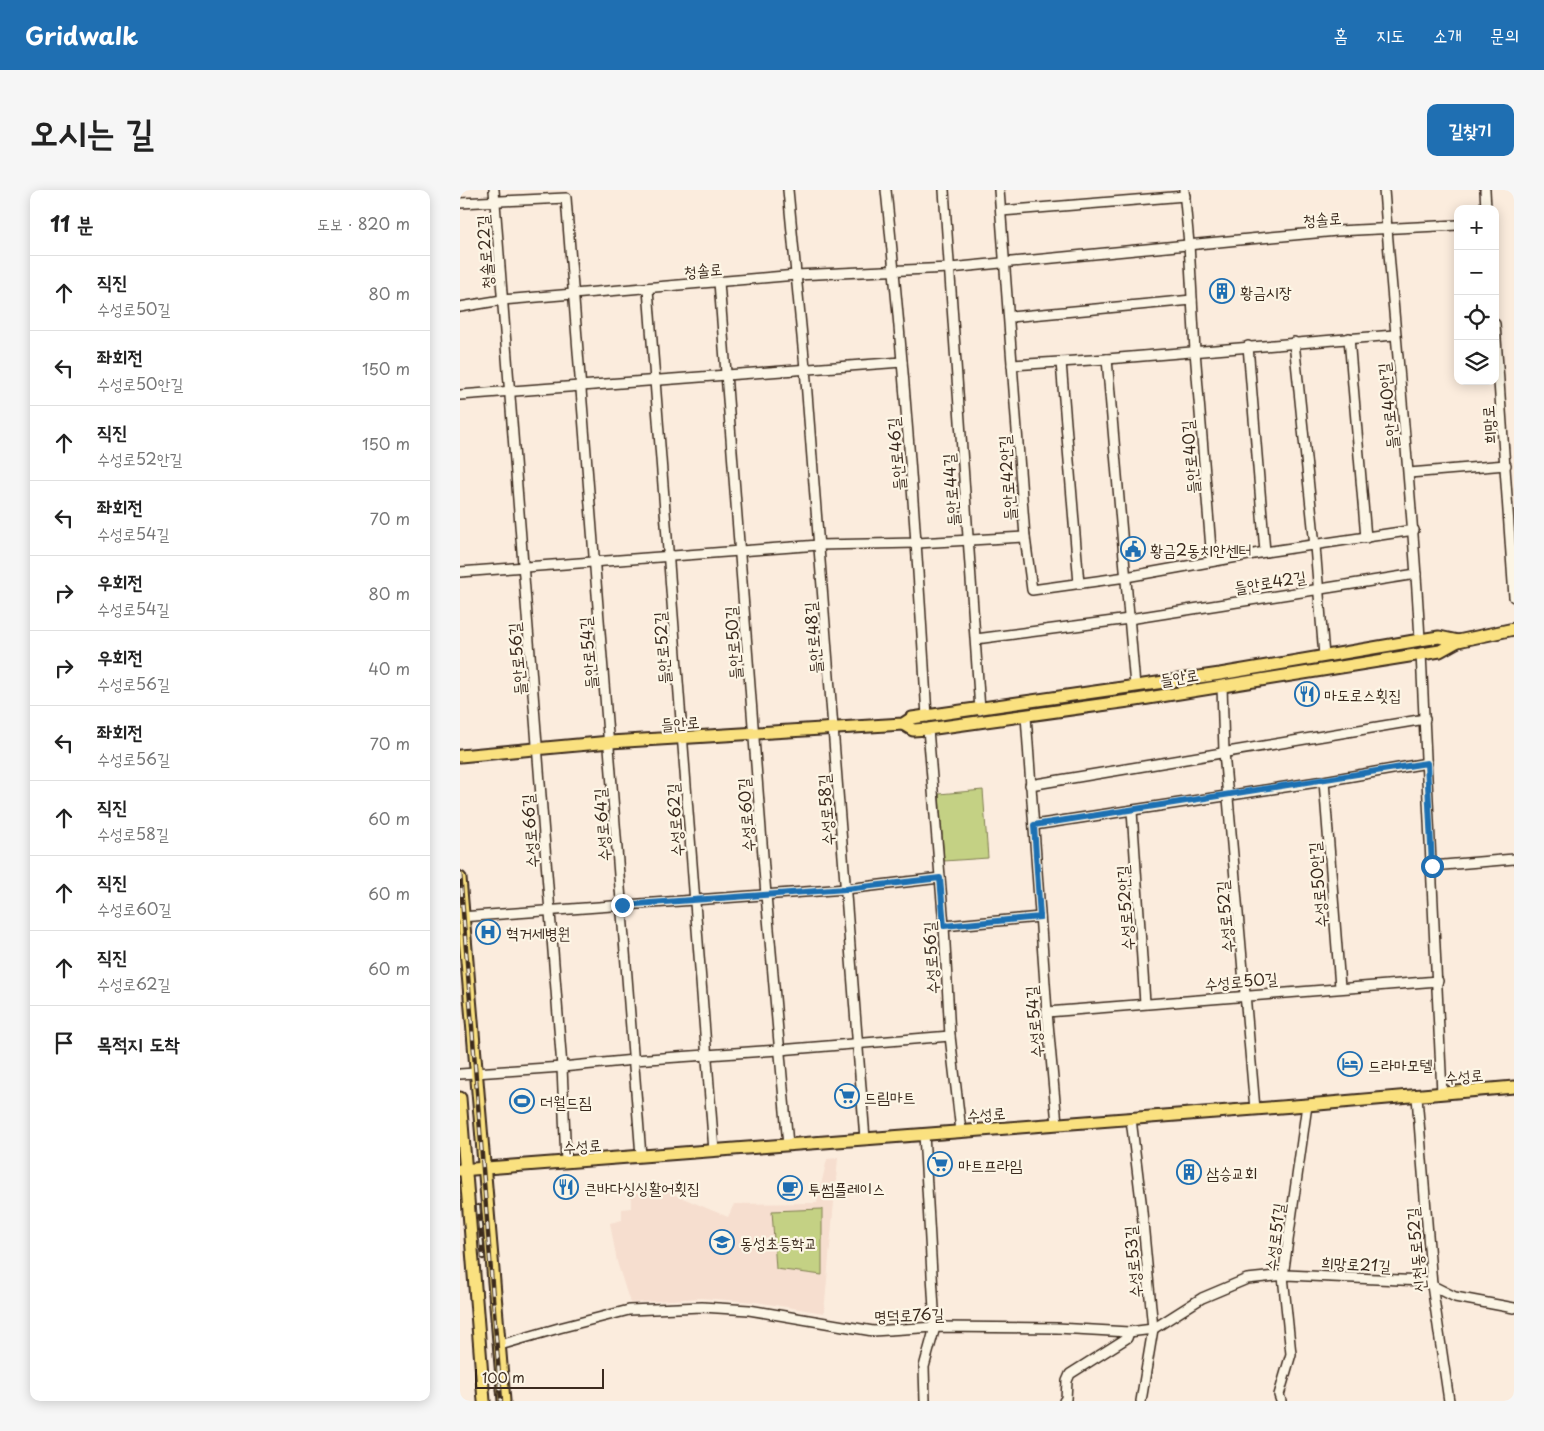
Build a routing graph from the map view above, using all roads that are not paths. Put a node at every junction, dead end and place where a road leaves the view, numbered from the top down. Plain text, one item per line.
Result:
1 (494, 190) edge
2 (788, 190) edge
3 (886, 190) edge
4 (944, 190) edge
5 (999, 190) edge
6 (1384, 190) edge
7 (1485, 190) edge
8 (1185, 193) edge
9 (494, 200) junction
10 (460, 203) edge
11 (1486, 205) edge
12 (1000, 211) junction
13 (1454, 225) edge
14 (1386, 229) junction
15 (1189, 244) junction
16 (1005, 264) junction
17 (950, 268) junction
18 (894, 272) junction
19 (796, 275) junction
20 (719, 282) junction
21 (648, 288) junction
22 (574, 294) junction
23 (502, 300) junction
24 (1192, 300) junction
25 (460, 307) edge
26 (1009, 317) junction
27 (1394, 335) junction
28 (1349, 338) junction
29 (1496, 340) edge
30 (1294, 342) junction
31 (1248, 346) junction
32 (1195, 351) junction
33 (1107, 359) junction
34 (902, 362) junction
35 (1061, 362) junction
36 (1012, 364) junction
37 (805, 368) junction
38 (727, 375) junction
39 (656, 380) junction
40 (581, 386) junction
41 (510, 392) junction
42 (460, 395) edge
43 (1514, 437) edge
44 (1504, 438) junction
45 (1506, 465) junction
46 (1409, 473) junction
47 (1414, 530) junction
48 (1025, 536) junction
49 (1366, 538) junction
50 (969, 539) junction
51 (917, 543) junction
52 (819, 545) junction
53 (1315, 546) junction
54 (740, 551) junction
55 (1265, 552) junction
56 (669, 556) junction
57 (1212, 561) junction
58 (595, 562) junction
59 (524, 567) junction
60 (460, 572) edge
61 (1416, 574) junction
62 (1126, 577) junction
63 (1079, 584) junction
64 (1318, 589) junction
65 (1514, 597) edge
66 (1129, 619) junction
67 (1514, 629) edge
68 (976, 639) junction
69 (1420, 640) junction
70 (1458, 641) junction
71 (1421, 653) junction
72 (1324, 656) junction
73 (1135, 686) junction
74 (1222, 686) junction
75 (980, 710) junction
76 (1026, 716) junction
77 (927, 717) junction
78 (1425, 719) junction
79 (903, 724) junction
80 (834, 729) junction
81 (928, 729) junction
82 (754, 733) junction
83 (684, 738) junction
84 (610, 742) junction
85 (538, 749) junction
86 (1224, 752) junction
87 (460, 756) edge
88 (1427, 763) junction
89 (1324, 781) junction
90 (1030, 785) junction
91 (1229, 795) junction
92 (1132, 811) junction
93 (1034, 825) junction
94 (1514, 859) edge
95 (1432, 866) junction
96 (460, 878) edge
97 (940, 878) junction
98 (846, 889) junction
99 (766, 895) junction
100 (695, 900) junction
101 (622, 905) junction
102 (550, 912) junction
103 (461, 917) edge
104 (1040, 917) junction
105 (944, 926) junction
106 (1438, 981) junction
107 (1340, 987) junction
108 (1246, 995) junction
109 (1145, 1003) junction
110 (1047, 1012) junction
111 (950, 1036) junction
112 (857, 1043) junction
113 (779, 1050) junction
114 (706, 1055) junction
115 (634, 1060) junction
116 (562, 1067) junction
117 (477, 1073) junction
118 (460, 1074) edge
119 (1514, 1087) edge
120 (1442, 1093) junction
121 (1417, 1096) junction
122 (460, 1098) edge
123 (1306, 1105) junction
124 (1255, 1109) junction
125 (1131, 1119) junction
126 (1057, 1124) junction
127 (961, 1132) junction
128 (924, 1134) junction
129 (865, 1139) junction
130 (788, 1145) junction
131 (714, 1151) junction
132 (642, 1156) junction
133 (566, 1162) junction
134 (485, 1168) junction
135 (463, 1170) edge
136 (1283, 1276) junction
137 (1432, 1285) junction
138 (1514, 1308) edge
139 (935, 1327) junction
140 (1153, 1329) junction
141 (1128, 1332) junction
142 (500, 1345) junction
143 (484, 1401) edge
144 (504, 1401) edge
145 (925, 1401) edge
146 (1064, 1401) edge
147 (1141, 1401) edge
148 (1280, 1401) edge
149 (1449, 1401) edge

1 - 9 street, 청솔로22길
2 - 19 street, 들안로48길
3 - 18 street, 들안로46길
4 - 17 street
5 - 12 street, 들안로42안길
6 - 14 street, 들안로40안길
7 - 11 street
8 - 12 street
8 - 15 street
9 - 10 street, 청솔로22길
9 - 22 street, 들안로54길
9 - 23 street, 청솔로22길
12 - 16 street, 들안로42안길
13 - 14 street, 청솔로
14 - 15 street, 청솔로
14 - 27 street, 들안로40안길
15 - 16 street, 청솔로
15 - 24 street
16 - 17 street, 청솔로
16 - 26 street, 들안로42안길
17 - 18 street, 청솔로
17 - 50 street, 들안로44길
18 - 19 street, 청솔로
18 - 34 street, 들안로46길
19 - 20 street, 청솔로
19 - 37 street, 들안로48길
20 - 21 street, 청솔로
20 - 38 street, 들안로50길
21 - 22 street, 청솔로
21 - 39 street, 들안로52길
22 - 23 street, 청솔로
22 - 40 street, 들안로54길
23 - 25 street, 청솔로
23 - 41 street, 들안로56길
24 - 26 street
24 - 32 street
26 - 36 street, 들안로42안길
27 - 28 street
27 - 46 street, 들안로40안길
28 - 30 street
28 - 49 street, 들안로40안길
29 - 44 street, 희망로
30 - 31 street
30 - 53 street
31 - 32 street
31 - 55 street
32 - 33 street
32 - 57 street, 들안로40길
33 - 35 street
33 - 62 street
34 - 37 street
34 - 51 street, 들안로46길
35 - 36 street
35 - 63 street
36 - 48 street, 들안로42안길
37 - 38 street
37 - 52 street, 들안로48길
38 - 39 street
38 - 54 street, 들안로50길
39 - 40 street
39 - 56 street, 들안로52길
40 - 41 street
40 - 58 street, 들안로54길
41 - 42 street
41 - 59 street, 들안로56길
43 - 44 street
44 - 45 street, 희망로
45 - 46 street, 희망로
45 - 65 street, 희망로
46 - 47 street, 들안로40안길
47 - 49 street
47 - 61 street
48 - 50 street
48 - 63 street, 들안로42안길
49 - 53 street
50 - 51 street
50 - 68 street, 들안로44길
51 - 52 street
51 - 77 street, 들안로46길
52 - 54 street
52 - 80 street, 들안로48길
53 - 55 street
53 - 64 street
54 - 56 street
54 - 82 street, 들안로50길
55 - 57 street
56 - 58 street
56 - 83 street, 들안로52길
57 - 62 street
58 - 59 street
58 - 84 street, 들안로54길
59 - 60 street
59 - 85 street, 들안로56길
61 - 64 street, 들안로42길
61 - 69 street
62 - 63 street, 들안로42안길
62 - 66 street
64 - 66 street, 들안로42길
64 - 72 street
66 - 68 street, 들안로42길
66 - 73 street
67 - 70 main road, 들안로
68 - 75 street, 들안로44길
69 - 70 main road, 들안로
69 - 72 main road, 들안로
70 - 71 main road, 들안로
71 - 74 main road, 들안로
71 - 78 street
72 - 73 main road, 들안로
73 - 75 main road, 들안로
74 - 76 main road, 들안로
74 - 86 street, 수성로52길
75 - 77 main road, 들안로
76 - 81 main road, 들안로
76 - 90 street, 수성로54길
77 - 79 main road, 들안로
78 - 86 street
78 - 88 street
79 - 80 main road, 들안로
79 - 81 main road, 들안로
80 - 82 main road, 들안로
80 - 98 street, 수성로58길
81 - 97 street, 수성로56길
82 - 83 main road, 들안로
82 - 99 street, 수성로60길
83 - 84 main road, 들안로
83 - 100 street, 수성로62길
84 - 85 main road, 들안로
84 - 101 street, 수성로64길
85 - 87 main road, 들안로
85 - 102 street, 수성로66길
86 - 90 street
86 - 91 street, 수성로52길
88 - 89 street
88 - 95 street
89 - 91 street
89 - 107 street, 수성로50안길
90 - 93 street, 수성로54길
91 - 92 street
91 - 108 street, 수성로52길
92 - 93 street
92 - 109 street, 수성로52안길
93 - 104 street, 수성로54길
94 - 95 street
95 - 106 street
96 - 103 main road
97 - 98 street
97 - 105 street, 수성로56길
98 - 99 street
98 - 112 street, 수성로58길
99 - 100 street
99 - 113 street, 수성로60길
100 - 101 street
100 - 114 street, 수성로62길
101 - 102 street
101 - 115 street, 수성로64길
102 - 103 street
102 - 116 street, 수성로66길
103 - 117 main road
104 - 105 street
104 - 110 street, 수성로54길
105 - 111 street, 수성로56길
106 - 107 street, 수성로50길
106 - 120 street
107 - 108 street, 수성로50길
108 - 109 street, 수성로50길
108 - 124 street, 수성로52길
109 - 110 street, 수성로50길
110 - 126 street, 수성로54길
111 - 112 street
111 - 127 street, 수성로56길
112 - 113 street
112 - 129 street, 수성로58길
113 - 114 street
113 - 130 street, 수성로60길
114 - 115 street
114 - 131 street, 수성로62길
115 - 116 street
115 - 132 street, 수성로64길
116 - 117 street
116 - 133 street, 수성로66길
117 - 118 street
117 - 134 main road
119 - 120 main road, 수성로
120 - 121 main road, 수성로
121 - 123 main road, 수성로
121 - 137 street, 신천동로52길
122 - 135 main road
123 - 124 main road, 수성로
123 - 136 street, 수성로51길
124 - 125 main road, 수성로
125 - 126 main road, 수성로
125 - 140 street, 수성로53길
126 - 127 main road, 수성로
127 - 128 main road, 수성로
128 - 129 main road, 수성로
128 - 139 street
129 - 130 main road, 수성로
130 - 131 main road, 수성로
131 - 132 main road, 수성로
132 - 133 main road, 수성로
133 - 134 main road, 수성로
134 - 135 main road, 수성로
134 - 142 main road
135 - 143 main road
136 - 137 street, 희망로21길
136 - 140 street, 명덕로76길
136 - 148 street, 수성로51길
137 - 138 street, 희망로21길
137 - 149 street, 신천동로52길
139 - 141 street, 명덕로76길
139 - 142 street, 명덕로76길
139 - 145 street
140 - 141 street, 명덕로76길
140 - 147 street, 수성로53길
141 - 146 street
142 - 144 main road

